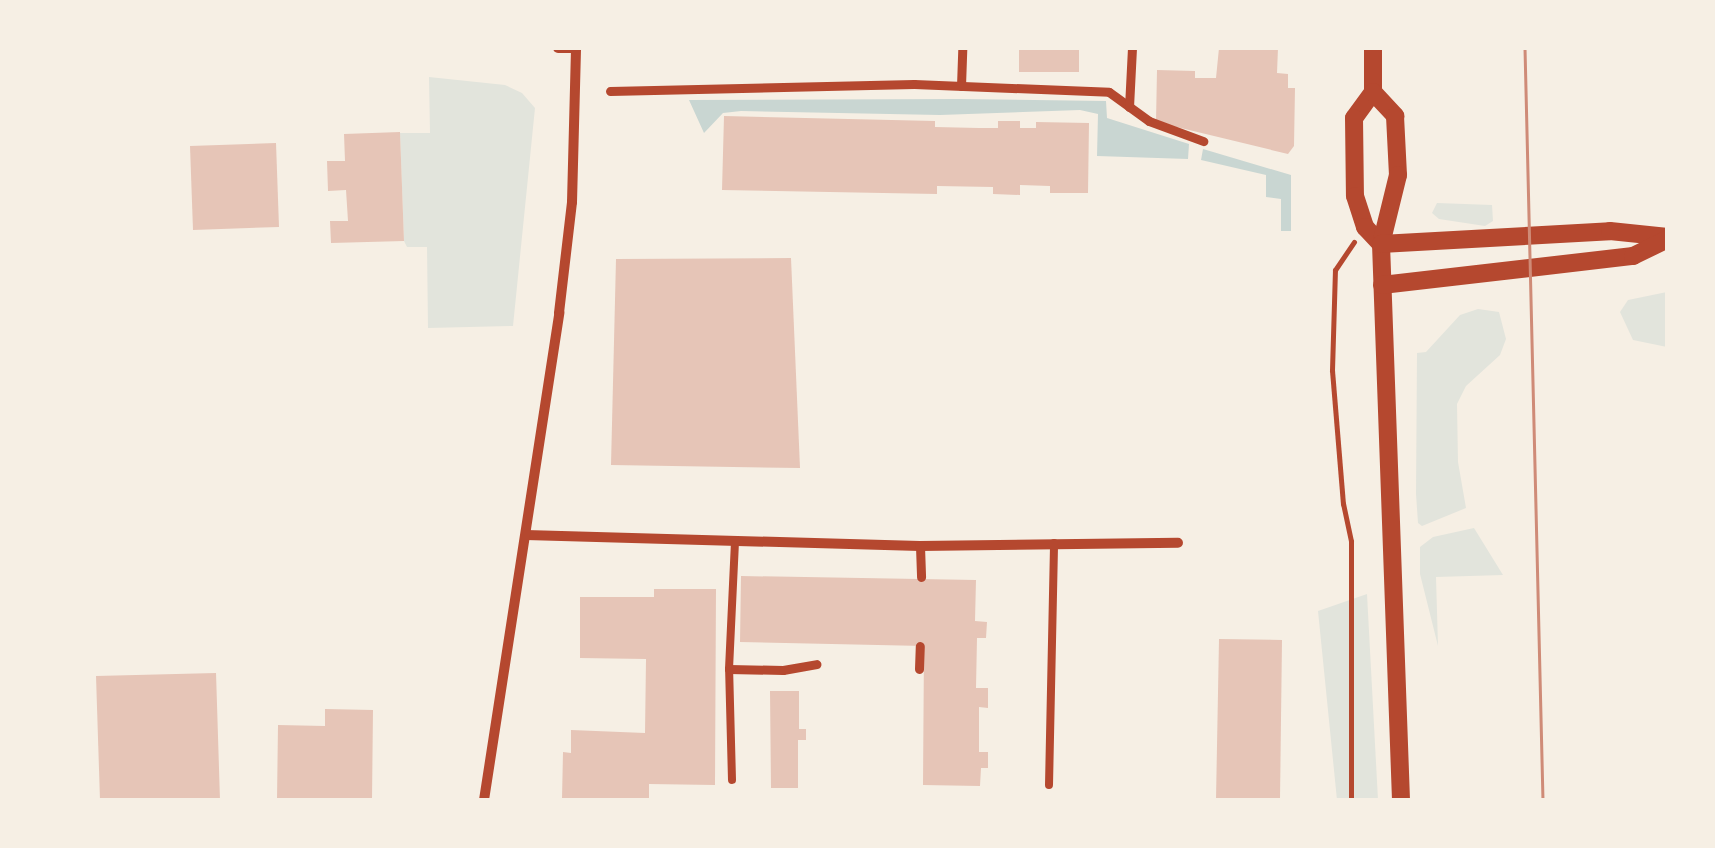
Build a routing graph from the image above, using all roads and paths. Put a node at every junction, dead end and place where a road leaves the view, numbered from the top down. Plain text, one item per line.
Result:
1 (558, 48) edge
2 (576, 48) edge
3 (962, 48) edge
4 (1132, 48) edge
5 (1374, 48) edge
6 (961, 86) junction
7 (610, 91) dead end
8 (1373, 92) junction
9 (1129, 107) junction
10 (1203, 141) dead end
11 (1365, 227) junction
12 (1668, 238) edge
13 (1380, 244) junction
14 (1382, 284) junction
15 (526, 535) junction
16 (735, 542) junction
17 (1054, 543) junction
18 (1178, 544) dead end
19 (920, 546) junction
20 (921, 577) dead end
21 (920, 646) dead end
22 (816, 664) dead end
23 (730, 669) junction
24 (920, 669) dead end
25 (732, 780) dead end
26 (1049, 785) dead end
27 (484, 800) edge
28 (1351, 800) edge
29 (1401, 800) edge

1 - 2 street
2 - 15 street
3 - 6 street
4 - 9 street
5 - 8 street
6 - 7 street
6 - 9 street
8 - 11 street
8 - 13 street
9 - 10 street
11 - 13 street
11 - 28 path
12 - 13 street
12 - 14 street
13 - 14 street
14 - 29 street
15 - 16 street
15 - 27 street
16 - 19 street
16 - 23 lane
17 - 18 street
17 - 19 street
17 - 26 lane
19 - 20 street
21 - 24 street
22 - 23 street
23 - 25 lane

